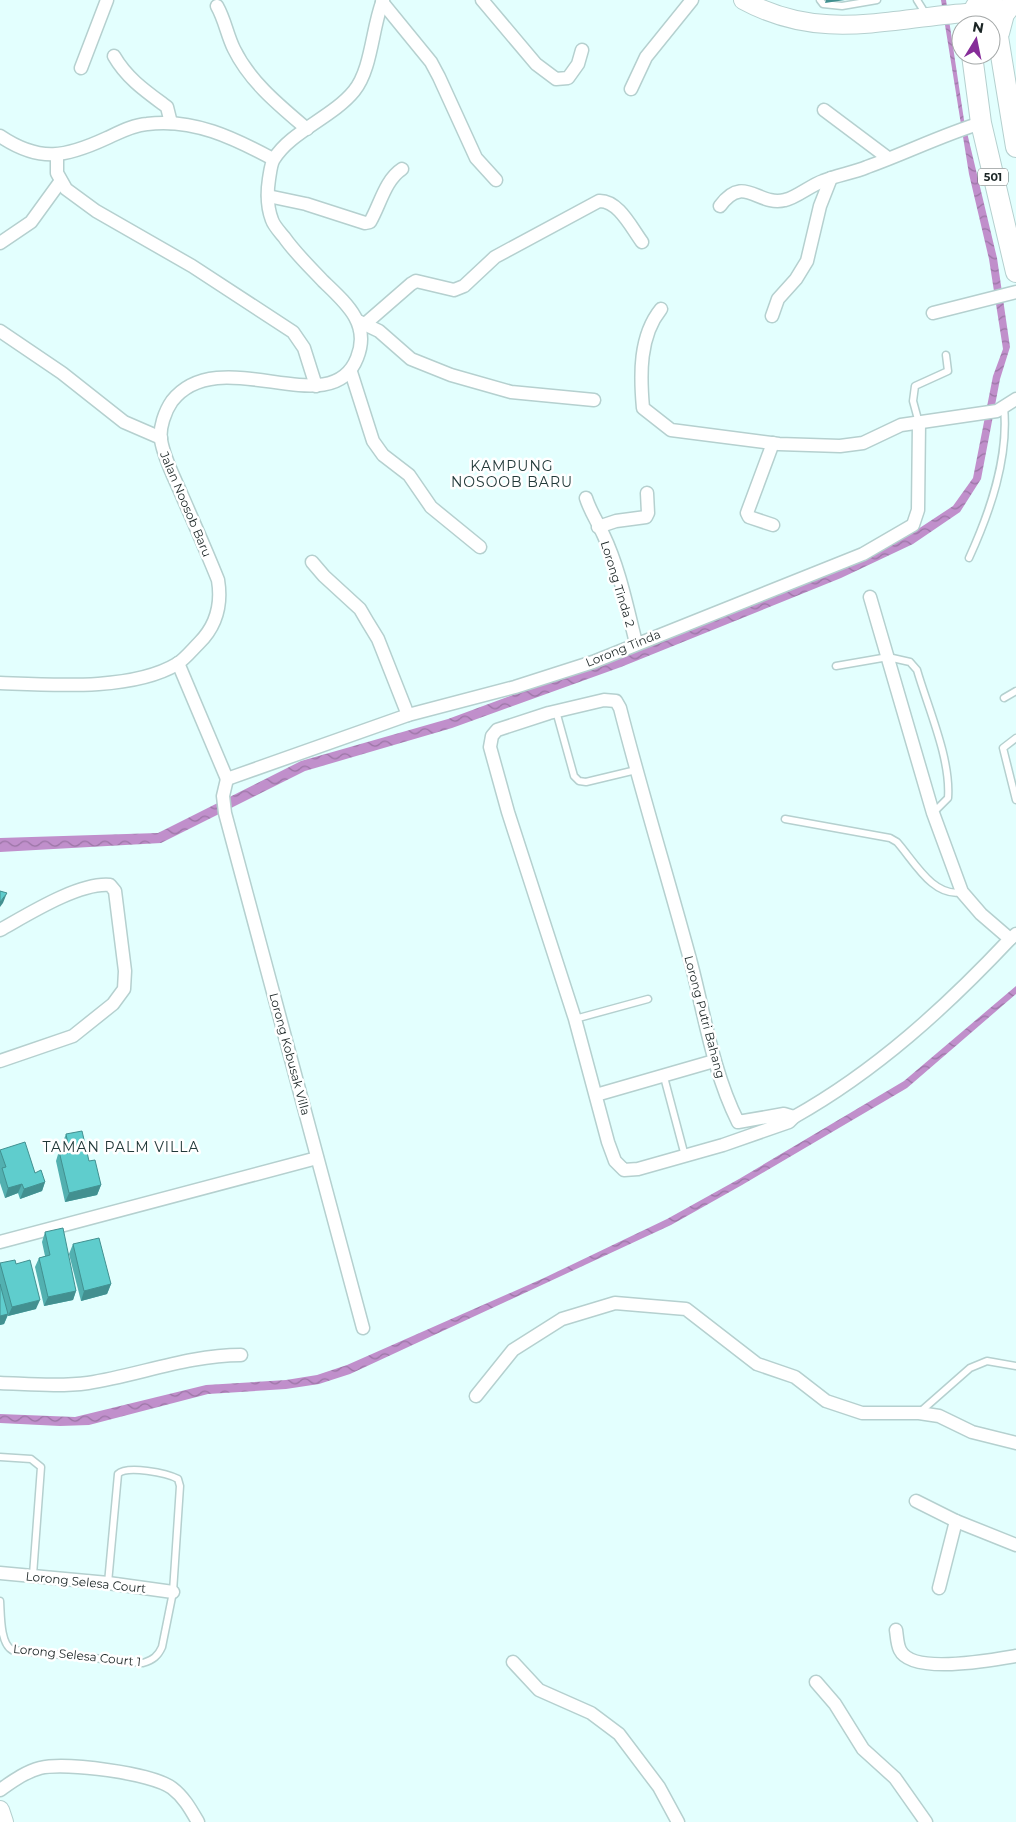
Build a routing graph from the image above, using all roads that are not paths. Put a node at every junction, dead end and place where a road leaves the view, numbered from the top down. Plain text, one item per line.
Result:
1 (107, 0) edge
2 (482, 0) edge
3 (692, 0) edge
4 (743, 0) edge
5 (820, 0) edge
6 (877, 0) edge
7 (918, 0) edge
8 (992, 0) edge
9 (1015, 0) edge
10 (382, 1) edge
11 (217, 6) dead end
12 (959, 14) edge
13 (994, 15) edge
14 (1001, 26) edge
15 (582, 50) dead end
16 (114, 56) dead end
17 (1001, 63) edge
18 (973, 65) edge
19 (984, 65) edge
20 (80, 68) dead end
21 (976, 82) junction
22 (631, 89) dead end
23 (824, 110) dead end
24 (171, 122) junction
25 (974, 125) junction
26 (307, 129) junction
27 (0, 136) edge
28 (1016, 147) edge
29 (57, 155) junction
30 (888, 158) junction
31 (273, 159) junction
32 (402, 168) dead end
33 (831, 178) junction
34 (496, 180) dead end
35 (60, 182) junction
36 (268, 196) junction
37 (720, 206) dead end
38 (642, 242) dead end
39 (0, 243) edge
40 (1016, 272) edge
41 (1010, 293) edge
42 (661, 309) dead end
43 (932, 312) dead end
44 (772, 316) dead end
45 (362, 323) junction
46 (0, 331) edge
47 (946, 355) dead end
48 (351, 372) junction
49 (316, 386) junction
50 (1016, 399) edge
51 (594, 400) dead end
52 (1001, 409) junction
53 (919, 423) junction
54 (161, 438) junction
55 (773, 443) junction
56 (647, 493) dead end
57 (586, 498) dead end
58 (773, 525) dead end
59 (598, 527) junction
60 (480, 546) dead end
61 (969, 558) dead end
62 (312, 562) dead end
63 (870, 597) dead end
64 (636, 643) junction
65 (888, 657) junction
66 (178, 664) junction
67 (836, 666) dead end
68 (0, 683) edge
69 (1016, 691) edge
70 (1004, 698) dead end
71 (556, 711) junction
72 (408, 715) junction
73 (1016, 738) edge
74 (636, 770) junction
75 (227, 779) junction
76 (1016, 800) edge
77 (933, 813) junction
78 (785, 819) dead end
79 (962, 892) junction
80 (0, 930) edge
81 (1013, 936) edge
82 (648, 999) dead end
83 (575, 1019) junction
84 (0, 1061) edge
85 (714, 1061) junction
86 (664, 1077) junction
87 (596, 1095) junction
88 (794, 1117) junction
89 (738, 1122) junction
90 (744, 1138) junction
91 (686, 1156) junction
92 (318, 1158) junction
93 (0, 1242) edge
94 (363, 1328) dead end
95 (241, 1355) dead end
96 (1016, 1366) edge
97 (0, 1383) edge
98 (476, 1396) dead end
99 (919, 1413) junction
100 (1016, 1443) edge
101 (0, 1457) edge
102 (916, 1501) dead end
103 (956, 1521) junction
104 (1016, 1545) edge
105 (0, 1574) edge
106 (33, 1575) junction
107 (108, 1583) junction
108 (940, 1588) dead end
109 (173, 1592) junction
110 (0, 1601) edge
111 (896, 1630) dead end
112 (1016, 1656) edge
113 (513, 1662) dead end
114 (816, 1682) dead end
115 (0, 1790) edge
116 (0, 1810) edge
117 (4, 1822) edge
118 (198, 1822) edge
119 (678, 1822) edge
120 (926, 1822) edge

1 - 20 street
2 - 15 street
3 - 22 street
4 - 12 street
5 - 6 lane
7 - 12 lane
8 - 13 main road
9 - 14 main road
10 - 26 street
10 - 34 street
11 - 26 street
16 - 24 street
17 - 28 main road
18 - 21 main road, 501
19 - 21 main road
21 - 25 main road, 501
23 - 30 street
24 - 29 street
24 - 31 street
25 - 30 street
25 - 40 main road, 501
26 - 31 street
27 - 29 street
29 - 35 street
30 - 33 street
31 - 36 street
32 - 36 street
33 - 37 street
33 - 44 street
35 - 39 street
35 - 49 street
36 - 45 street
38 - 45 street
41 - 43 street
42 - 55 street
45 - 48 street
45 - 51 street
46 - 54 street
47 - 53 lane
48 - 49 street, Jalan Noosob Baru
48 - 60 street
49 - 54 street, Jalan Noosob Baru
50 - 52 street
52 - 53 street
52 - 61 lane
53 - 55 street
53 - 64 street, Lorong Tinda
54 - 66 street, Jalan Noosob Baru
55 - 58 street
56 - 59 street
57 - 59 street, Lorong Tinda 2
59 - 64 street, Lorong Tinda 2
62 - 72 street
63 - 65 street
64 - 72 street, Lorong Tinda
65 - 67 lane
65 - 77 street
65 - 77 lane
66 - 68 street, Jalan Noosob Baru
66 - 75 street
69 - 70 lane
71 - 74 lane
71 - 74 street, Lorong Putri Bahang
71 - 83 street, Lorong Putri Bahang
72 - 75 street, Lorong Tinda
73 - 76 lane
74 - 85 street, Lorong Putri Bahang
75 - 92 street, Lorong Kobusak Villa
77 - 79 street
78 - 79 lane
79 - 81 street
80 - 84 street
81 - 88 street, Lorong Putri Bahang
82 - 83 lane
83 - 87 street, Lorong Putri Bahang
85 - 86 street
85 - 89 street, Lorong Putri Bahang
86 - 87 street
86 - 91 lane
87 - 91 street, Lorong Putri Bahang
88 - 89 street
88 - 90 street, Lorong Putri Bahang
89 - 90 street, Lorong Putri Bahang
90 - 91 street, Lorong Putri Bahang
92 - 93 street
92 - 94 street, Lorong Kobusak Villa
95 - 97 street
96 - 99 lane
98 - 99 street
99 - 100 street
101 - 106 lane
102 - 103 street
103 - 104 street
103 - 108 street
105 - 106 street, Lorong Selesa Court
106 - 107 street, Lorong Selesa Court
107 - 109 street, Lorong Selesa Court
107 - 109 lane, Lorong Selesa Court 1
109 - 110 lane, Lorong Selesa Court 1
111 - 112 street
113 - 119 street
114 - 120 street
115 - 118 street
116 - 117 street

